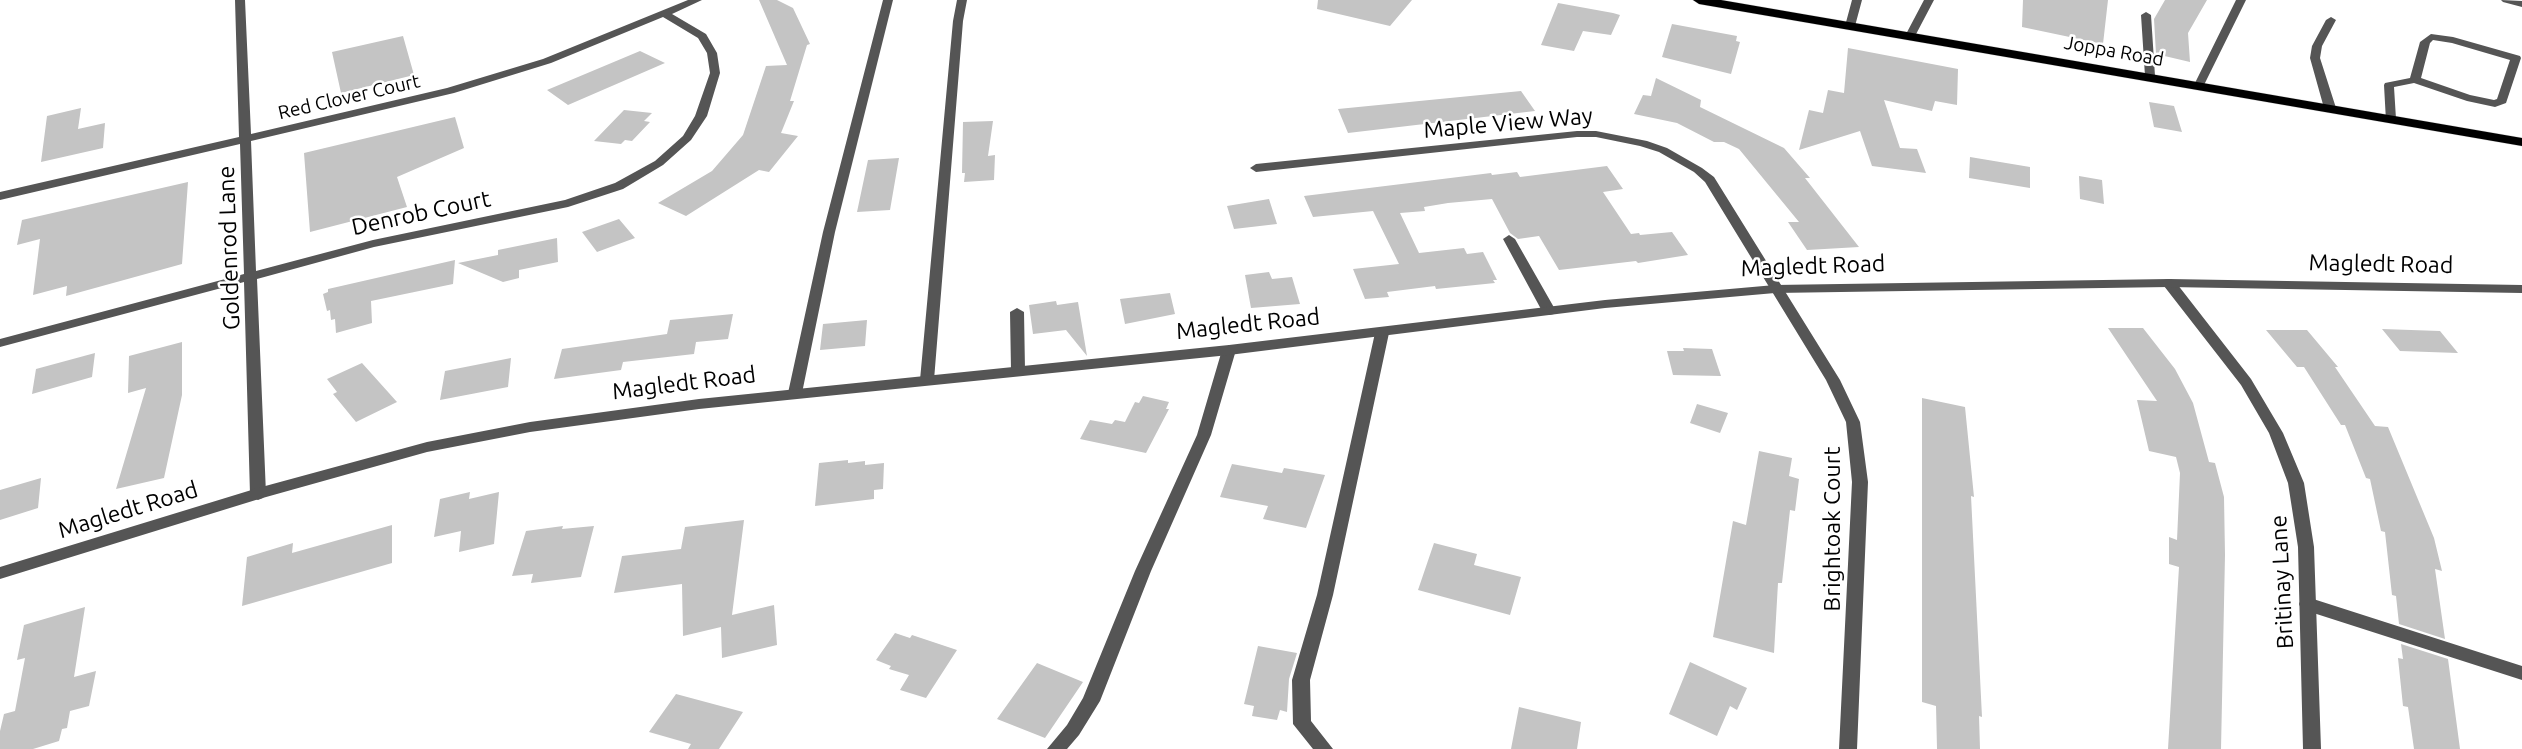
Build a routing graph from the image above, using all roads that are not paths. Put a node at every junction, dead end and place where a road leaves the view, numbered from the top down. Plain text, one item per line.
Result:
1 (240, 0) edge
2 (697, 0) edge
3 (888, 0) edge
4 (962, 0) edge
5 (1699, 0) edge
6 (1857, 0) edge
7 (1929, 0) edge
8 (2241, 0) edge
9 (2506, 0) edge
10 (2522, 4) edge
11 (665, 14) junction
12 (2146, 15) dead end
13 (2331, 20) dead end
14 (1850, 26) junction
15 (1910, 36) junction
16 (2150, 76) junction
17 (2415, 80) junction
18 (2199, 85) junction
19 (2330, 108) junction
20 (2390, 119) junction
21 (247, 138) junction
22 (2522, 142) edge
23 (1256, 168) dead end
24 (0, 196) edge
25 (1509, 239) dead end
26 (250, 275) junction
27 (2169, 284) junction
28 (1775, 289) junction
29 (2522, 289) edge
30 (1549, 311) junction
31 (1017, 312) dead end
32 (1382, 333) junction
33 (0, 343) edge
34 (1229, 350) junction
35 (1018, 370) junction
36 (927, 380) junction
37 (795, 393) junction
38 (258, 494) junction
39 (0, 573) edge
40 (2307, 604) junction
41 (2522, 673) edge
42 (1056, 749) edge
43 (1324, 749) edge
44 (1848, 749) edge
45 (2312, 749) edge

1 - 21 street, Goldenrod Lane
2 - 11 street, Red Clover Court
3 - 37 street
4 - 36 street
5 - 14 main road, Joppa Road
6 - 14 street
7 - 15 street
8 - 18 street
9 - 10 street
11 - 21 street, Red Clover Court
11 - 26 street, Denrob Court
12 - 16 street
13 - 19 street
14 - 15 main road, Joppa Road
15 - 16 main road, Joppa Road
16 - 18 main road, Joppa Road
17 - 17 street
17 - 20 street
18 - 19 main road, Joppa Road
19 - 20 main road, Joppa Road
20 - 22 main road, Joppa Road
21 - 24 street, Red Clover Court
21 - 26 street, Goldenrod Lane
23 - 28 street, Maple View Way
25 - 30 street
26 - 33 street, Denrob Court
26 - 38 street, Goldenrod Lane
27 - 28 street, Magledt Road
27 - 29 street, Magledt Road
27 - 40 street, Britinay Lane
28 - 30 street, Magledt Road
28 - 44 street, Brightoak Court
30 - 32 street, Magledt Road
31 - 35 street
32 - 34 street, Magledt Road
32 - 43 street
34 - 35 street, Magledt Road
34 - 42 street
35 - 36 street, Magledt Road
36 - 37 street, Magledt Road
37 - 38 street, Magledt Road
38 - 39 street, Magledt Road
40 - 41 street
40 - 45 street, Britinay Lane

